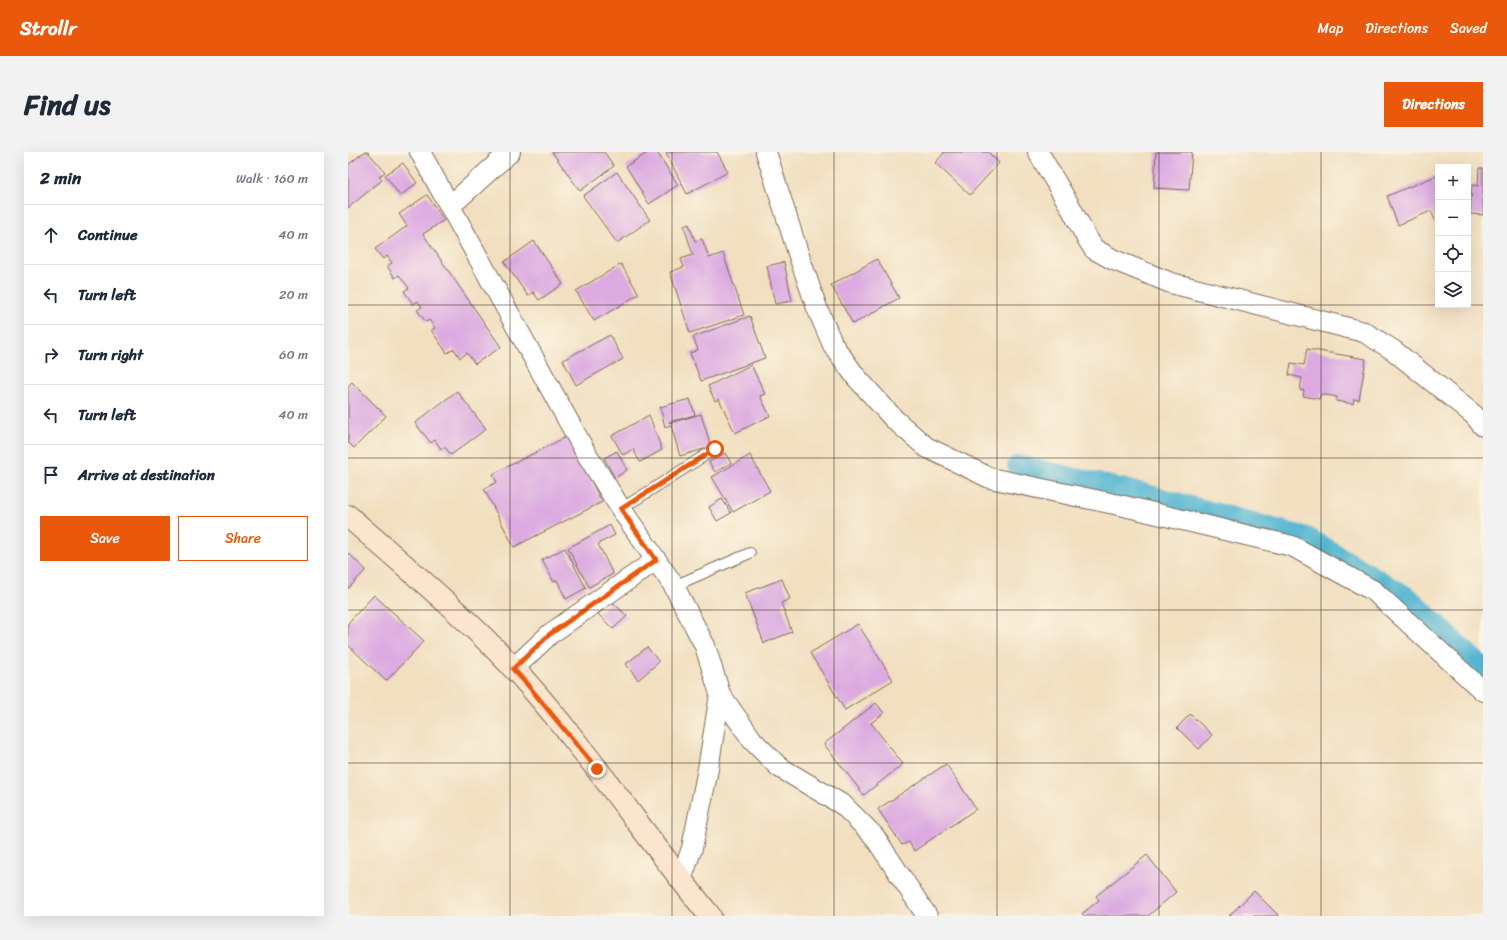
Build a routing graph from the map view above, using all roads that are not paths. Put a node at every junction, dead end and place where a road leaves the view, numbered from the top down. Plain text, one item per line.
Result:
1 (420, 152) edge
2 (510, 152) edge
3 (766, 152) edge
4 (1038, 152) edge
5 (450, 206) junction
6 (1483, 426) edge
7 (715, 449) dead end
8 (621, 509) junction
9 (348, 516) edge
10 (750, 553) dead end
11 (656, 560) junction
12 (674, 586) junction
13 (513, 669) junction
14 (1483, 691) edge
15 (720, 694) junction
16 (681, 880) junction
17 (710, 916) edge
18 (927, 916) edge

1 - 5 street
2 - 5 street
3 - 14 street
4 - 6 street
5 - 8 street
7 - 8 lane
8 - 11 street
9 - 13 main road
10 - 12 lane
11 - 12 street
11 - 13 street
12 - 15 street
13 - 16 main road
15 - 16 street
15 - 18 street
16 - 17 main road

